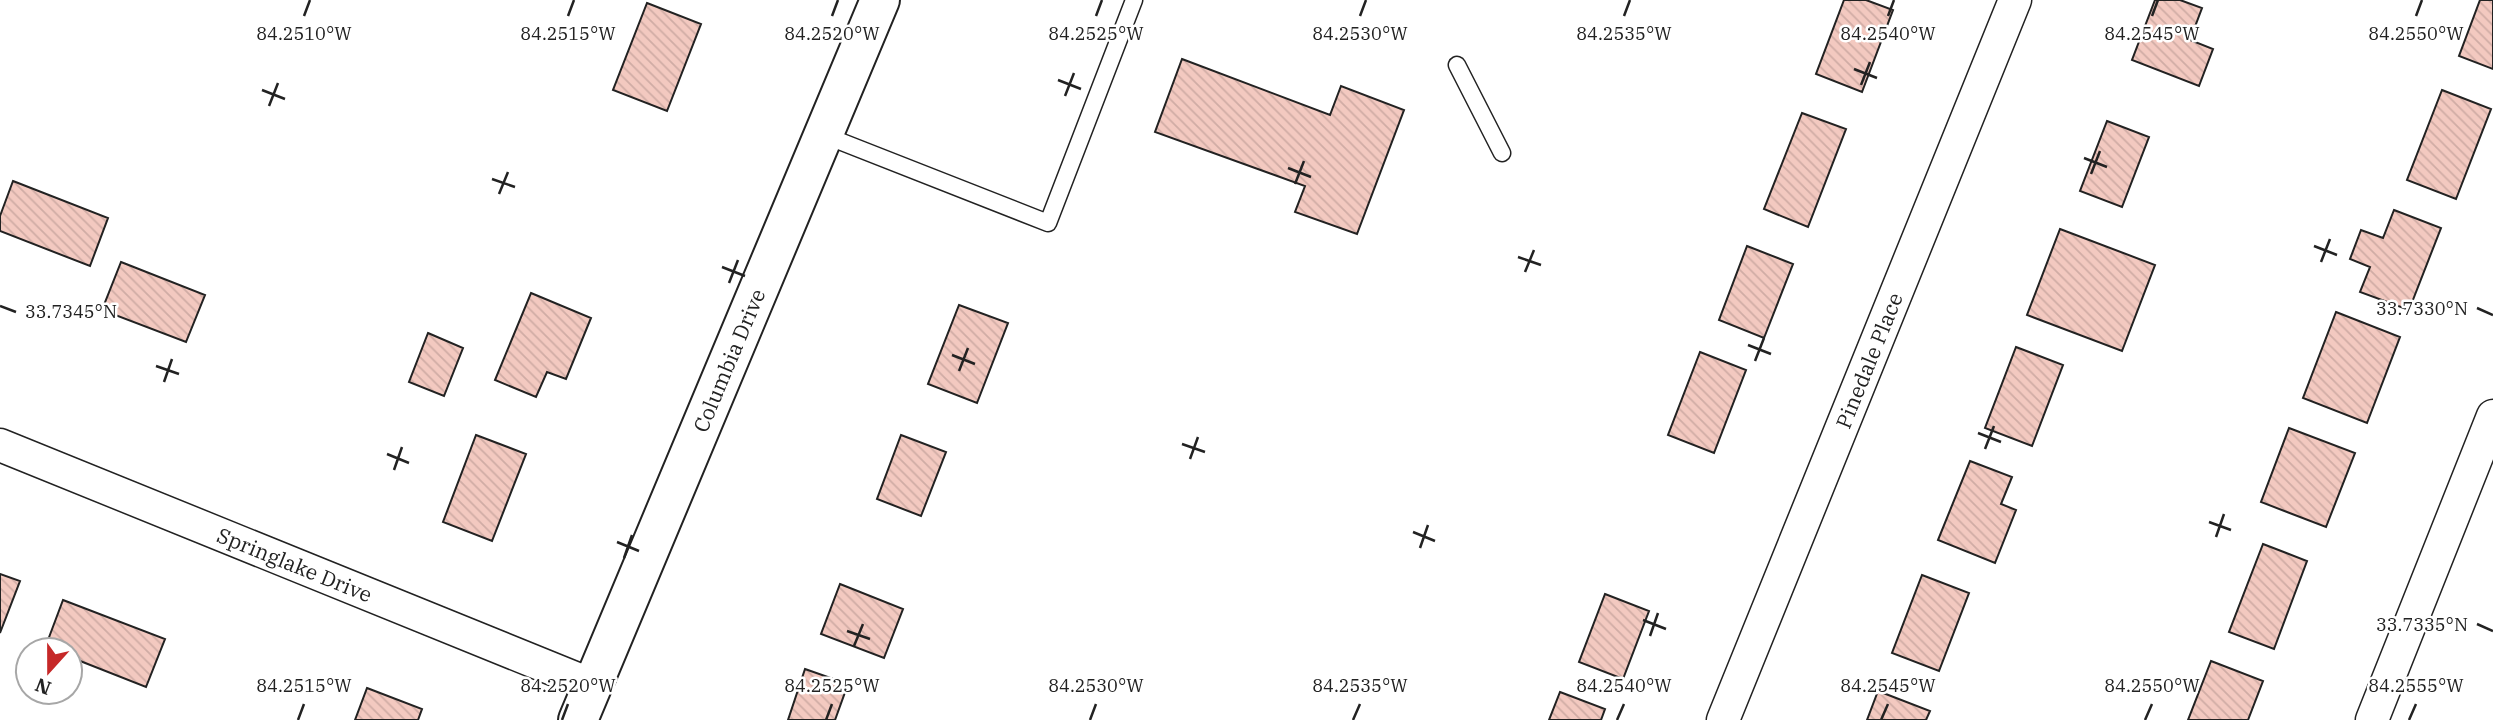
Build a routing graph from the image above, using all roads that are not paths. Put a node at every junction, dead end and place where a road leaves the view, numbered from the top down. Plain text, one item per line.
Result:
1 (880, 0) edge
2 (1134, 0) edge
3 (2015, 0) edge
4 (1457, 65) dead end
5 (824, 135) junction
6 (1502, 153) dead end
7 (2493, 416) edge
8 (0, 445) edge
9 (592, 685) junction
10 (578, 720) edge
11 (1723, 720) edge
12 (2372, 720) edge

1 - 5 main road, Columbia Drive
2 - 5 lane
3 - 11 street, Pinedale Place
4 - 6 lane
5 - 9 main road, Columbia Drive
7 - 12 street
8 - 9 street, Springlake Drive
9 - 10 main road, Columbia Drive

